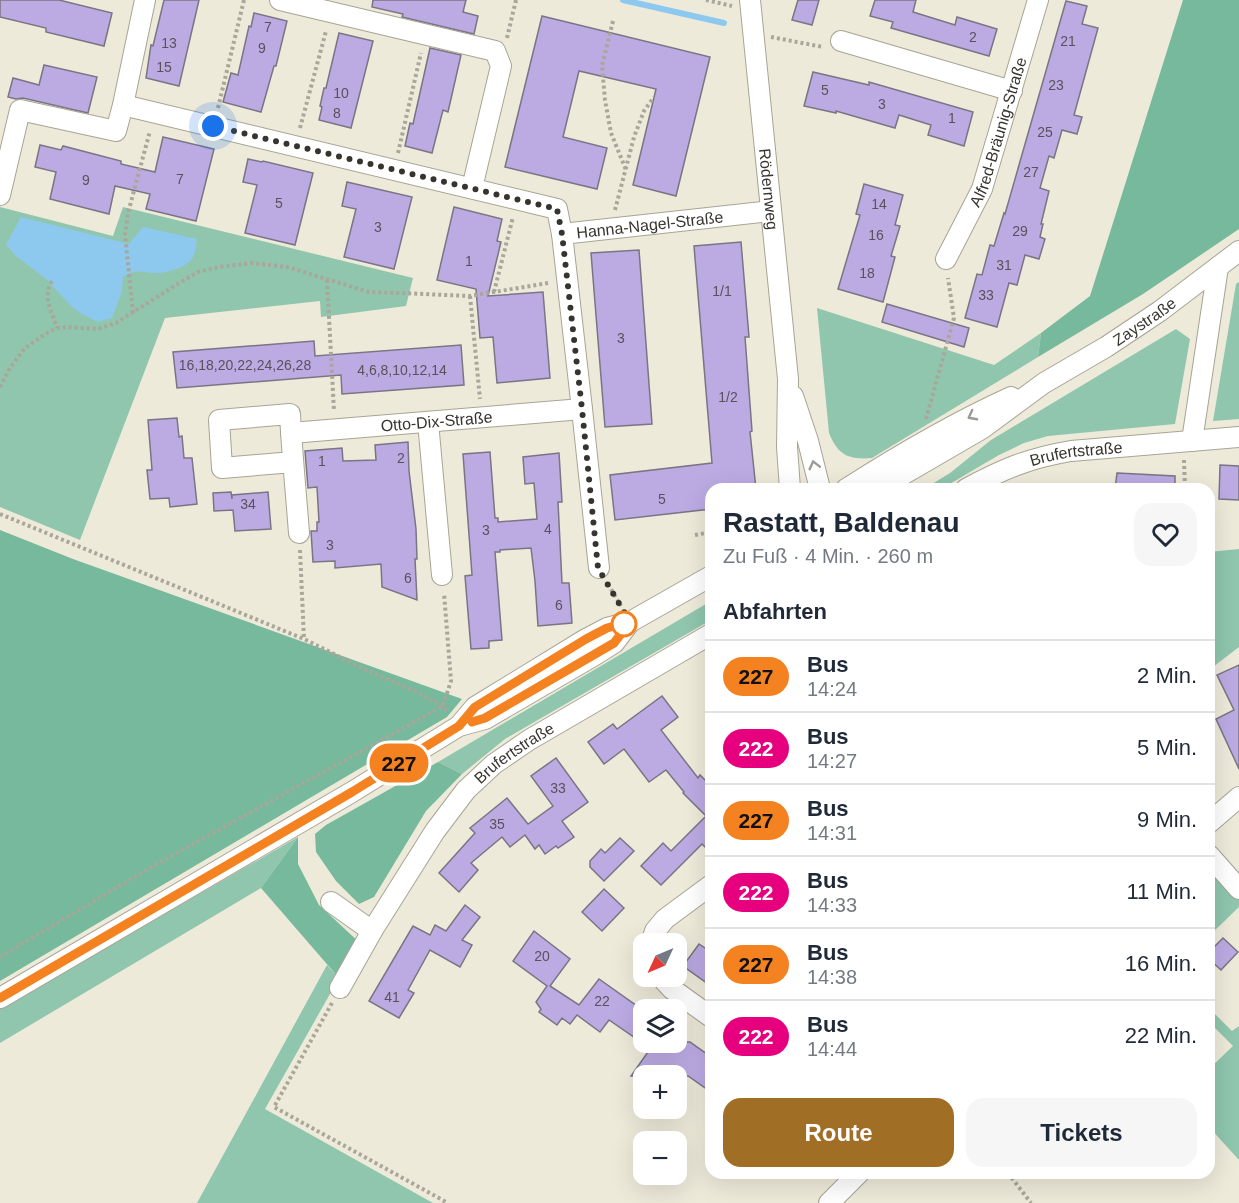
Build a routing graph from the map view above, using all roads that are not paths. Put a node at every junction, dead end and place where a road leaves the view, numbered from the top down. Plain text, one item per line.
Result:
1 (145, 0) edge
2 (280, 0) edge
3 (1038, 0) edge
4 (750, 5) edge
5 (841, 41) road end
6 (1012, 91) junction
7 (123, 105) junction
8 (472, 188) junction
9 (0, 195) edge
10 (771, 211) junction
11 (562, 234) junction
12 (1239, 251) edge
13 (946, 259) road end
14 (1218, 267) junction
15 (788, 379) junction
16 (1044, 383) junction
17 (582, 409) junction
18 (428, 422) junction
19 (291, 433) junction
20 (1239, 437) edge
21 (1188, 442) junction
22 (293, 462) junction
23 (790, 483) edge
24 (818, 483) edge
25 (856, 483) edge
26 (888, 483) edge
27 (977, 483) edge
28 (299, 533) road end
29 (598, 568) road end
30 (442, 575) road end
31 (705, 579) edge
32 (705, 637) edge
33 (1239, 797) edge
34 (1215, 818) edge
35 (1215, 862) edge
36 (705, 889) edge
37 (1239, 889) edge
38 (331, 902) dead end
39 (372, 931) junction
40 (655, 933) edge
41 (670, 987) edge
42 (340, 988) road end
43 (0, 998) edge
44 (705, 1013) edge
45 (853, 1179) edge
46 (829, 1203) edge

1 - 7 street
2 - 8 street
3 - 6 street, Alfred-Bräunig-Straße
4 - 10 street, Rödernweg
5 - 6 street
6 - 13 street, Alfred-Bräunig-Straße
7 - 8 street, Hanna-Nagel-Straße
7 - 9 street
8 - 11 street, Hanna-Nagel-Straße
10 - 11 street, Hanna-Nagel-Straße
10 - 15 street, Rödernweg
11 - 17 street
12 - 14 street, Zaystraße
14 - 16 street, Zaystraße
14 - 21 street
15 - 23 street, Rödernweg
24 -> 15 street, Rödernweg
16 -> 25 street, Zaystraße
16 - 26 street, Zaystraße
17 - 18 street, Otto-Dix-Straße
17 - 29 street
18 - 19 street, Otto-Dix-Straße
18 - 30 street
19 - 22 street
19 - 22 street
20 - 21 street, Brufertstraße
21 - 27 street, Brufertstraße
22 - 28 street
31 - 43 street
32 - 39 street, Brufertstraße
33 - 34 street
35 - 37 street
36 - 40 street
38 - 39 street
39 - 42 street, Brufertstraße
41 - 44 street
45 - 46 street

